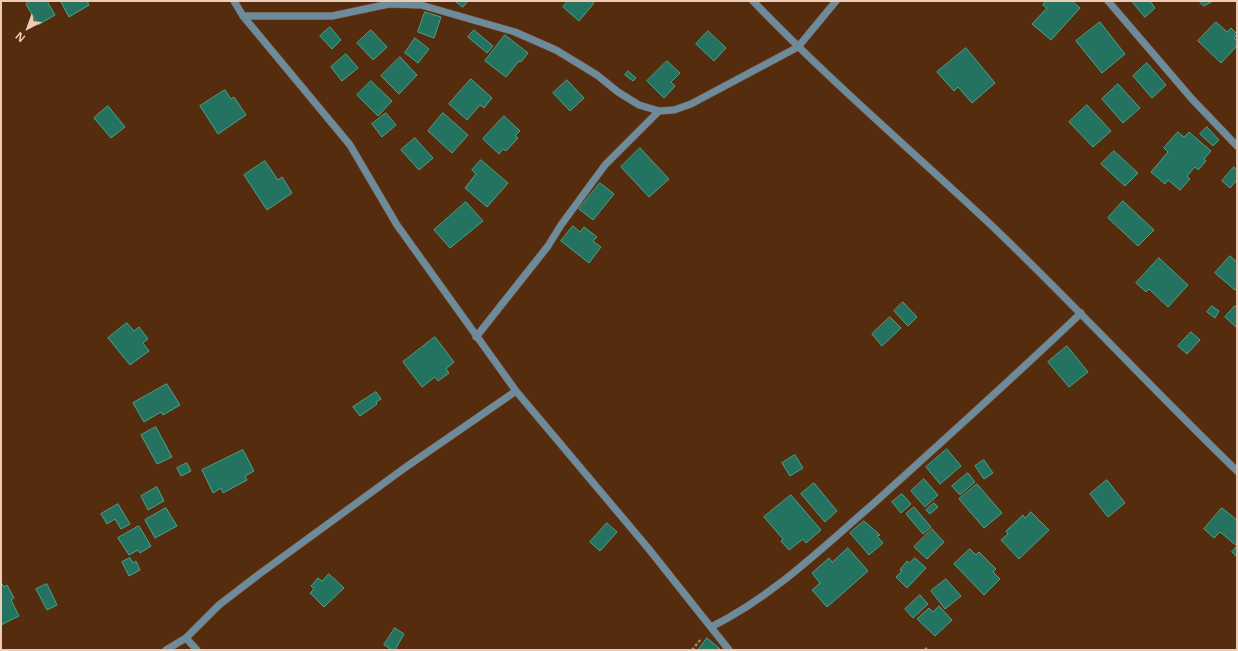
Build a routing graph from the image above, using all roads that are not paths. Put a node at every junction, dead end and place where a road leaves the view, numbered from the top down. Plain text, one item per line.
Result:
1 (234, 1) edge
2 (753, 1) edge
3 (836, 1) edge
4 (1108, 1) edge
5 (243, 16) junction
6 (798, 47) junction
7 (659, 111) junction
8 (1237, 146) edge
9 (1081, 313) junction
10 (476, 337) junction
11 (516, 391) junction
12 (1237, 471) edge
13 (711, 626) junction
14 (186, 638) junction
15 (166, 650) edge
16 (197, 650) edge
17 (729, 650) edge

1 - 5 street
2 - 6 street
3 - 6 street
4 - 8 street
5 - 7 street
5 - 10 street
6 - 7 street
6 - 9 street
7 - 10 street
9 - 12 street
9 - 13 street
10 - 11 street
11 - 13 street
11 - 14 street
13 - 17 street
14 - 15 street
14 - 16 street

